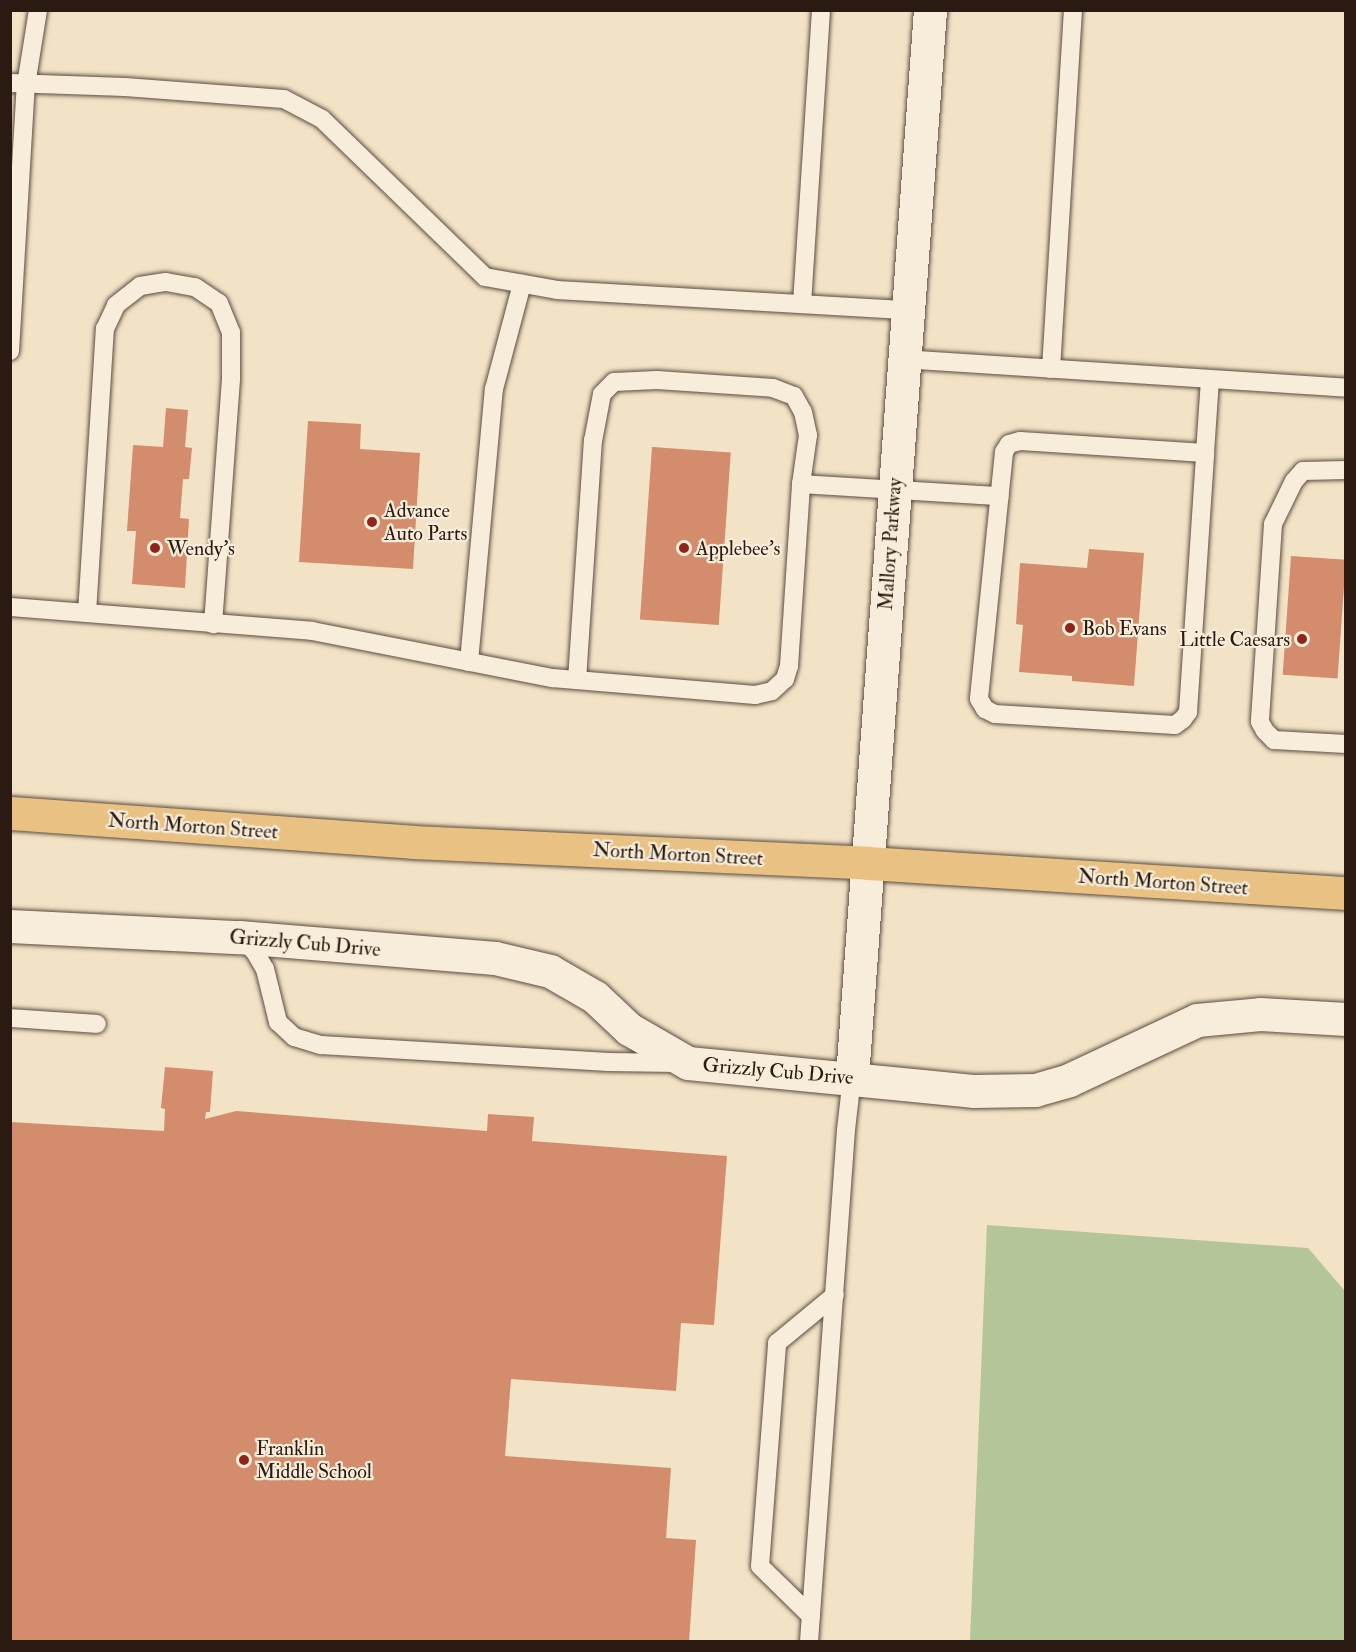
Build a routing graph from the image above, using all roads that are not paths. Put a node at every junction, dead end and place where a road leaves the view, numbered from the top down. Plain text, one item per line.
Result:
1 (38, 10) edge
2 (821, 10) edge
3 (930, 10) edge
4 (1072, 10) edge
5 (18, 84) edge
6 (522, 284) junction
7 (802, 304) junction
8 (907, 310) junction
9 (11, 316) edge
10 (10, 351) edge
11 (903, 359) junction
12 (1051, 369) junction
13 (1210, 379) junction
14 (1346, 388) edge
15 (1205, 453) junction
16 (1346, 470) edge
17 (801, 484) junction
18 (893, 490) junction
19 (1000, 496) junction
20 (10, 607) edge
21 (87, 613) junction
22 (213, 624) junction
23 (469, 662) junction
24 (577, 680) junction
25 (1346, 744) edge
26 (10, 813) edge
27 (868, 863) junction
28 (1346, 893) edge
29 (10, 926) edge
30 (240, 937) junction
31 (10, 1018) edge
32 (1346, 1019) edge
33 (97, 1024) dead end
34 (688, 1063) junction
35 (852, 1077) junction
36 (834, 1295) junction
37 (811, 1616) junction
38 (809, 1641) edge

1 - 5 lane
2 - 7 lane
3 - 8 street, Mallory Parkway
4 - 12 lane
5 - 6 lane
5 - 9 lane
6 - 7 lane
6 - 23 lane
7 - 8 lane
8 - 11 street, Mallory Parkway
9 - 10 lane
11 - 12 lane
11 - 18 street, Mallory Parkway
12 - 13 lane
13 - 14 lane
13 - 15 lane
15 - 19 lane
15 - 19 lane
16 - 25 lane
17 - 18 lane
17 - 24 lane
17 - 24 lane
18 - 19 lane
18 - 27 street, Mallory Parkway
20 - 21 lane
21 - 22 lane
21 - 22 lane
22 - 23 lane
23 - 24 lane
26 - 27 main road, North Morton Street
27 - 28 main road, North Morton Street
27 - 35 street, Mallory Parkway
29 - 30 street, Grizzly Cub Drive
30 - 34 street, Grizzly Cub Drive
30 - 34 lane
31 - 33 lane
32 - 35 street, Grizzly Cub Drive
34 - 35 street, Grizzly Cub Drive
35 - 36 lane
36 - 37 lane
36 - 37 lane
37 - 38 lane

